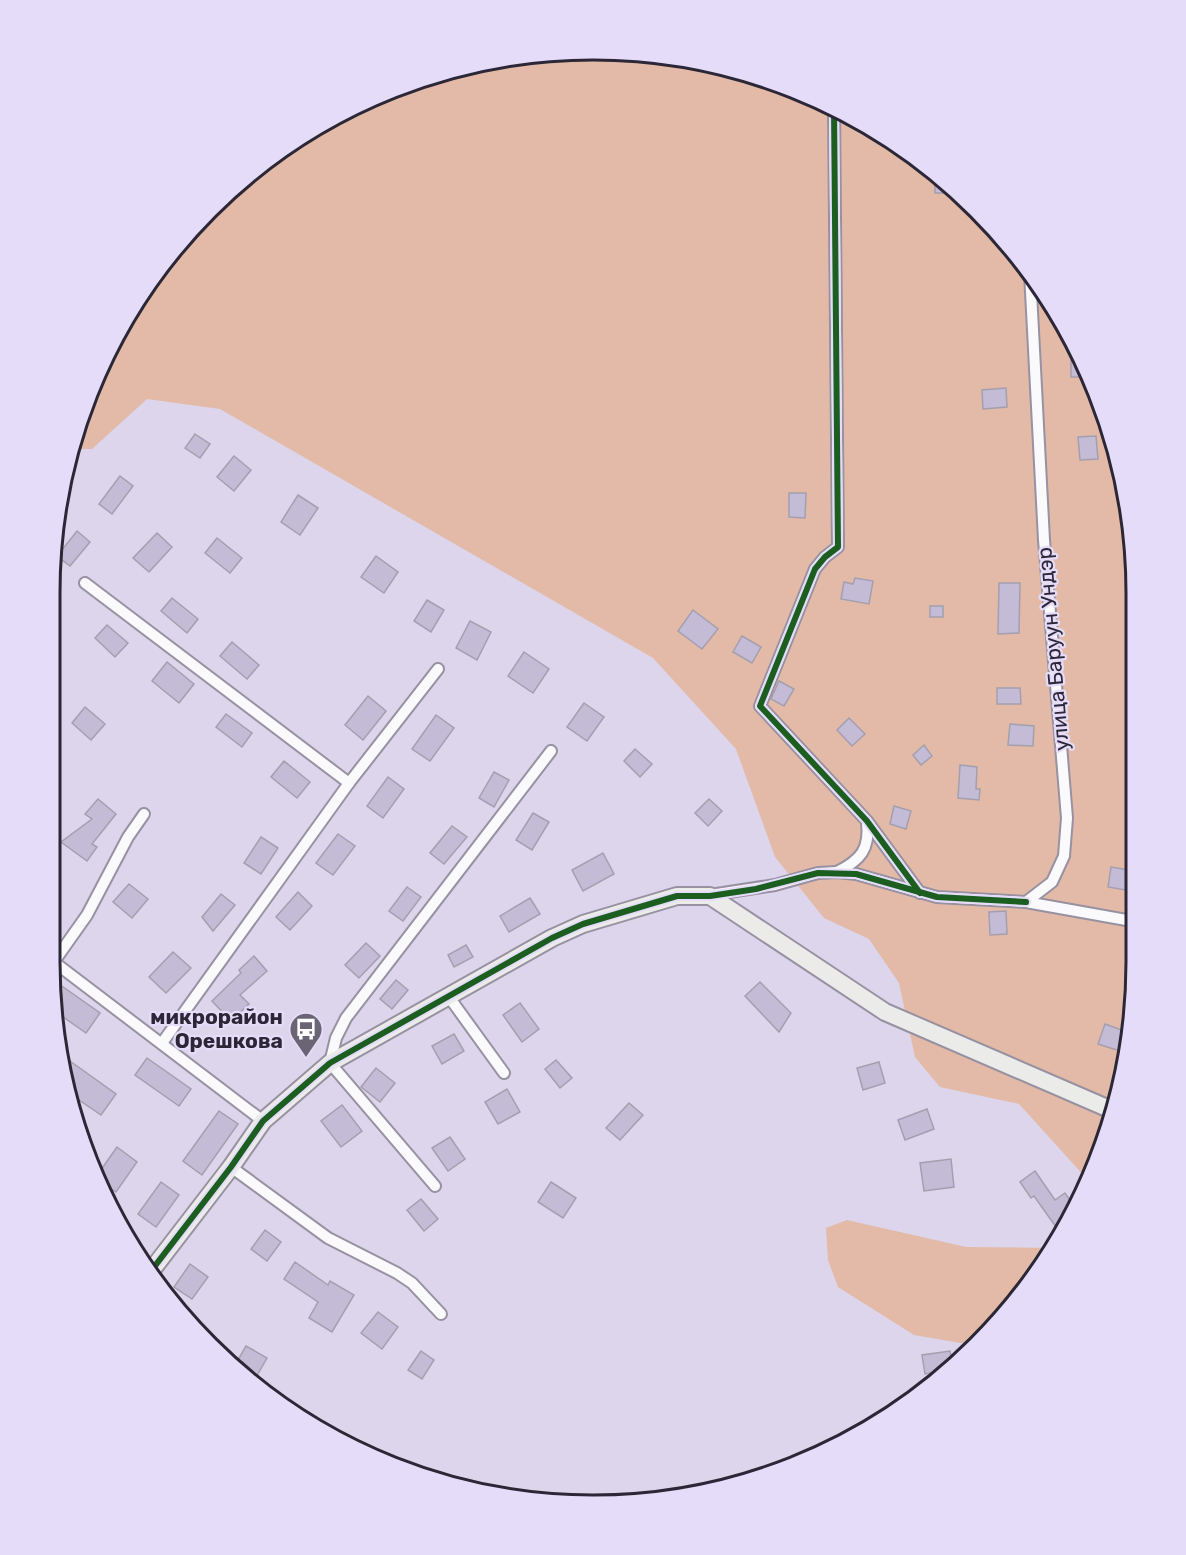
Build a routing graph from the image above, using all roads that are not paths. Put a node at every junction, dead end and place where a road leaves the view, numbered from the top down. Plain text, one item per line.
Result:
1 (834, 118) edge
2 (1031, 290) edge
3 (85, 583) dead end
4 (438, 669) dead end
5 (551, 752) dead end
6 (349, 783) junction
7 (144, 814) dead end
8 (867, 821) junction
9 (837, 872) junction
10 (920, 893) junction
11 (710, 896) junction
12 (1026, 902) junction
13 (1126, 920) edge
14 (60, 950) edge
15 (60, 968) edge
16 (449, 997) junction
17 (162, 1043) junction
18 (330, 1063) junction
19 (504, 1073) dead end
20 (1106, 1107) edge
21 (264, 1121) junction
22 (231, 1167) junction
23 (435, 1186) dead end
24 (155, 1265) edge
25 (441, 1314) dead end

1 - 8 street
2 - 12 street, улица Баруун Ундэр
3 - 6 street
4 - 6 street
5 - 18 street
6 - 17 street
7 - 14 street
8 - 9 street
8 - 10 street
9 - 10 street
9 - 11 street
10 - 12 street
11 - 16 street
11 - 20 street
12 - 13 street
15 - 17 street
16 - 18 street
16 - 19 street
17 - 21 street
18 - 21 street
18 - 23 street
21 - 22 street
22 - 24 street
22 - 25 street

